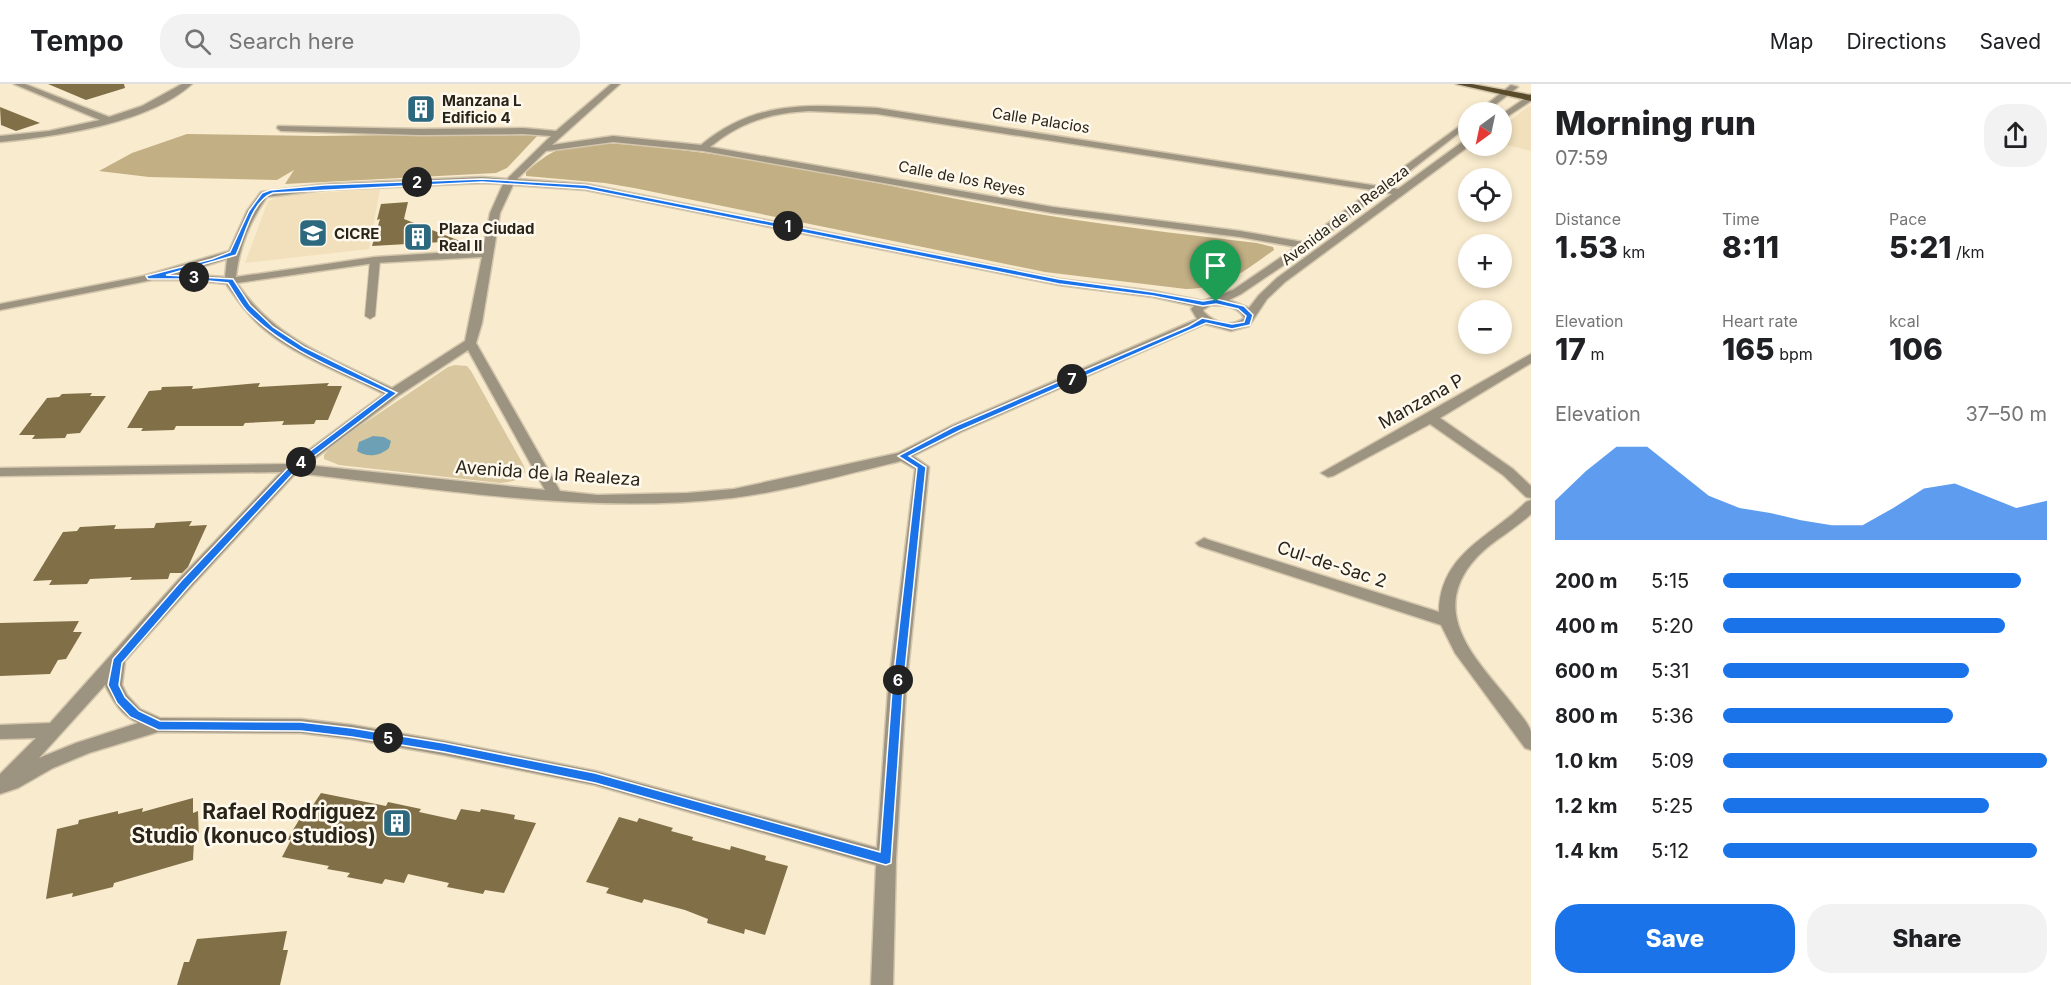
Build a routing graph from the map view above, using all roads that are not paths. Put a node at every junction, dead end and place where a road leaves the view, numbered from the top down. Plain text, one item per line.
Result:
1 (18, 84) edge
2 (188, 84) edge
3 (616, 84) edge
4 (1460, 84) edge
5 (1498, 84) edge
6 (1511, 90) junction
7 (1531, 90) edge
8 (1531, 97) edge
9 (1495, 102) edge
10 (1512, 111) edge
11 (110, 121) junction
12 (280, 128) dead end
13 (1458, 130) edge
14 (596, 132) dead end
15 (558, 134) junction
16 (613, 138) junction
17 (1, 139) edge
18 (703, 148) junction
19 (542, 149) junction
20 (1458, 149) edge
21 (509, 182) junction
22 (1381, 189) junction
23 (1401, 192) junction
24 (1305, 246) junction
25 (233, 253) junction
26 (488, 253) junction
27 (375, 260) junction
28 (148, 277) junction
29 (230, 281) junction
30 (1216, 302) junction
31 (1203, 304) junction
32 (0, 307) edge
33 (1250, 315) junction
34 (370, 316) dead end
35 (1205, 320) junction
36 (470, 343) junction
37 (1531, 358) edge
38 (393, 393) junction
39 (1431, 417) junction
40 (903, 456) junction
41 (293, 468) junction
42 (0, 472) edge
43 (1328, 473) dead end
44 (1531, 494) edge
45 (555, 495) junction
46 (1531, 505) edge
47 (1204, 543) dead end
48 (1448, 621) junction
49 (117, 662) junction
50 (158, 725) junction
51 (55, 730) junction
52 (0, 732) edge
53 (1531, 743) edge
54 (0, 788) edge
55 (886, 859) junction
56 (882, 985) edge

1 - 11 street
2 - 11 street
3 - 15 street
4 - 6 main road
5 - 6 main road
6 - 7 main road
6 - 8 main road
6 - 9 street
8 - 10 street
11 - 17 street
12 - 15 street
13 - 22 street, Avenida de la Realeza
14 - 16 street, Calle de los Reyes
15 - 19 street
16 - 18 street, Calle de los Reyes
16 - 19 street, Calle de los Reyes
18 - 22 street, Calle Palacios
18 - 24 street, Calle de los Reyes
19 - 21 street
20 - 23 street, Avenida de la Realeza
21 - 25 street
21 - 26 street
21 - 31 street
22 - 23 street, Calle Palacios
22 - 24 street, Avenida de la Realeza
23 - 33 street, Avenida de la Realeza
24 - 30 street, Avenida de la Realeza
25 - 28 street
25 - 29 street
26 - 27 street
26 - 36 street
27 - 29 street
27 - 34 street
28 - 29 street
28 - 32 street
29 - 38 street
30 - 31 street
30 - 33 street
31 - 35 street
33 - 35 street
35 - 40 street, Avenida de la Realeza
36 - 38 street
36 - 45 street
37 - 39 street, Manzana P
38 - 41 street
39 - 43 street, Manzana P
39 - 44 street
40 - 45 street, Avenida de la Realeza
40 - 55 street
41 - 42 street, Avenida de la Realeza
41 - 45 street, Avenida de la Realeza
41 - 49 street
46 - 48 street
47 - 48 street, Cul-de-Sac 2
48 - 53 street
49 - 50 street
49 - 51 street
50 - 54 street
50 - 55 street
51 - 52 street
51 - 54 street
55 - 56 street

